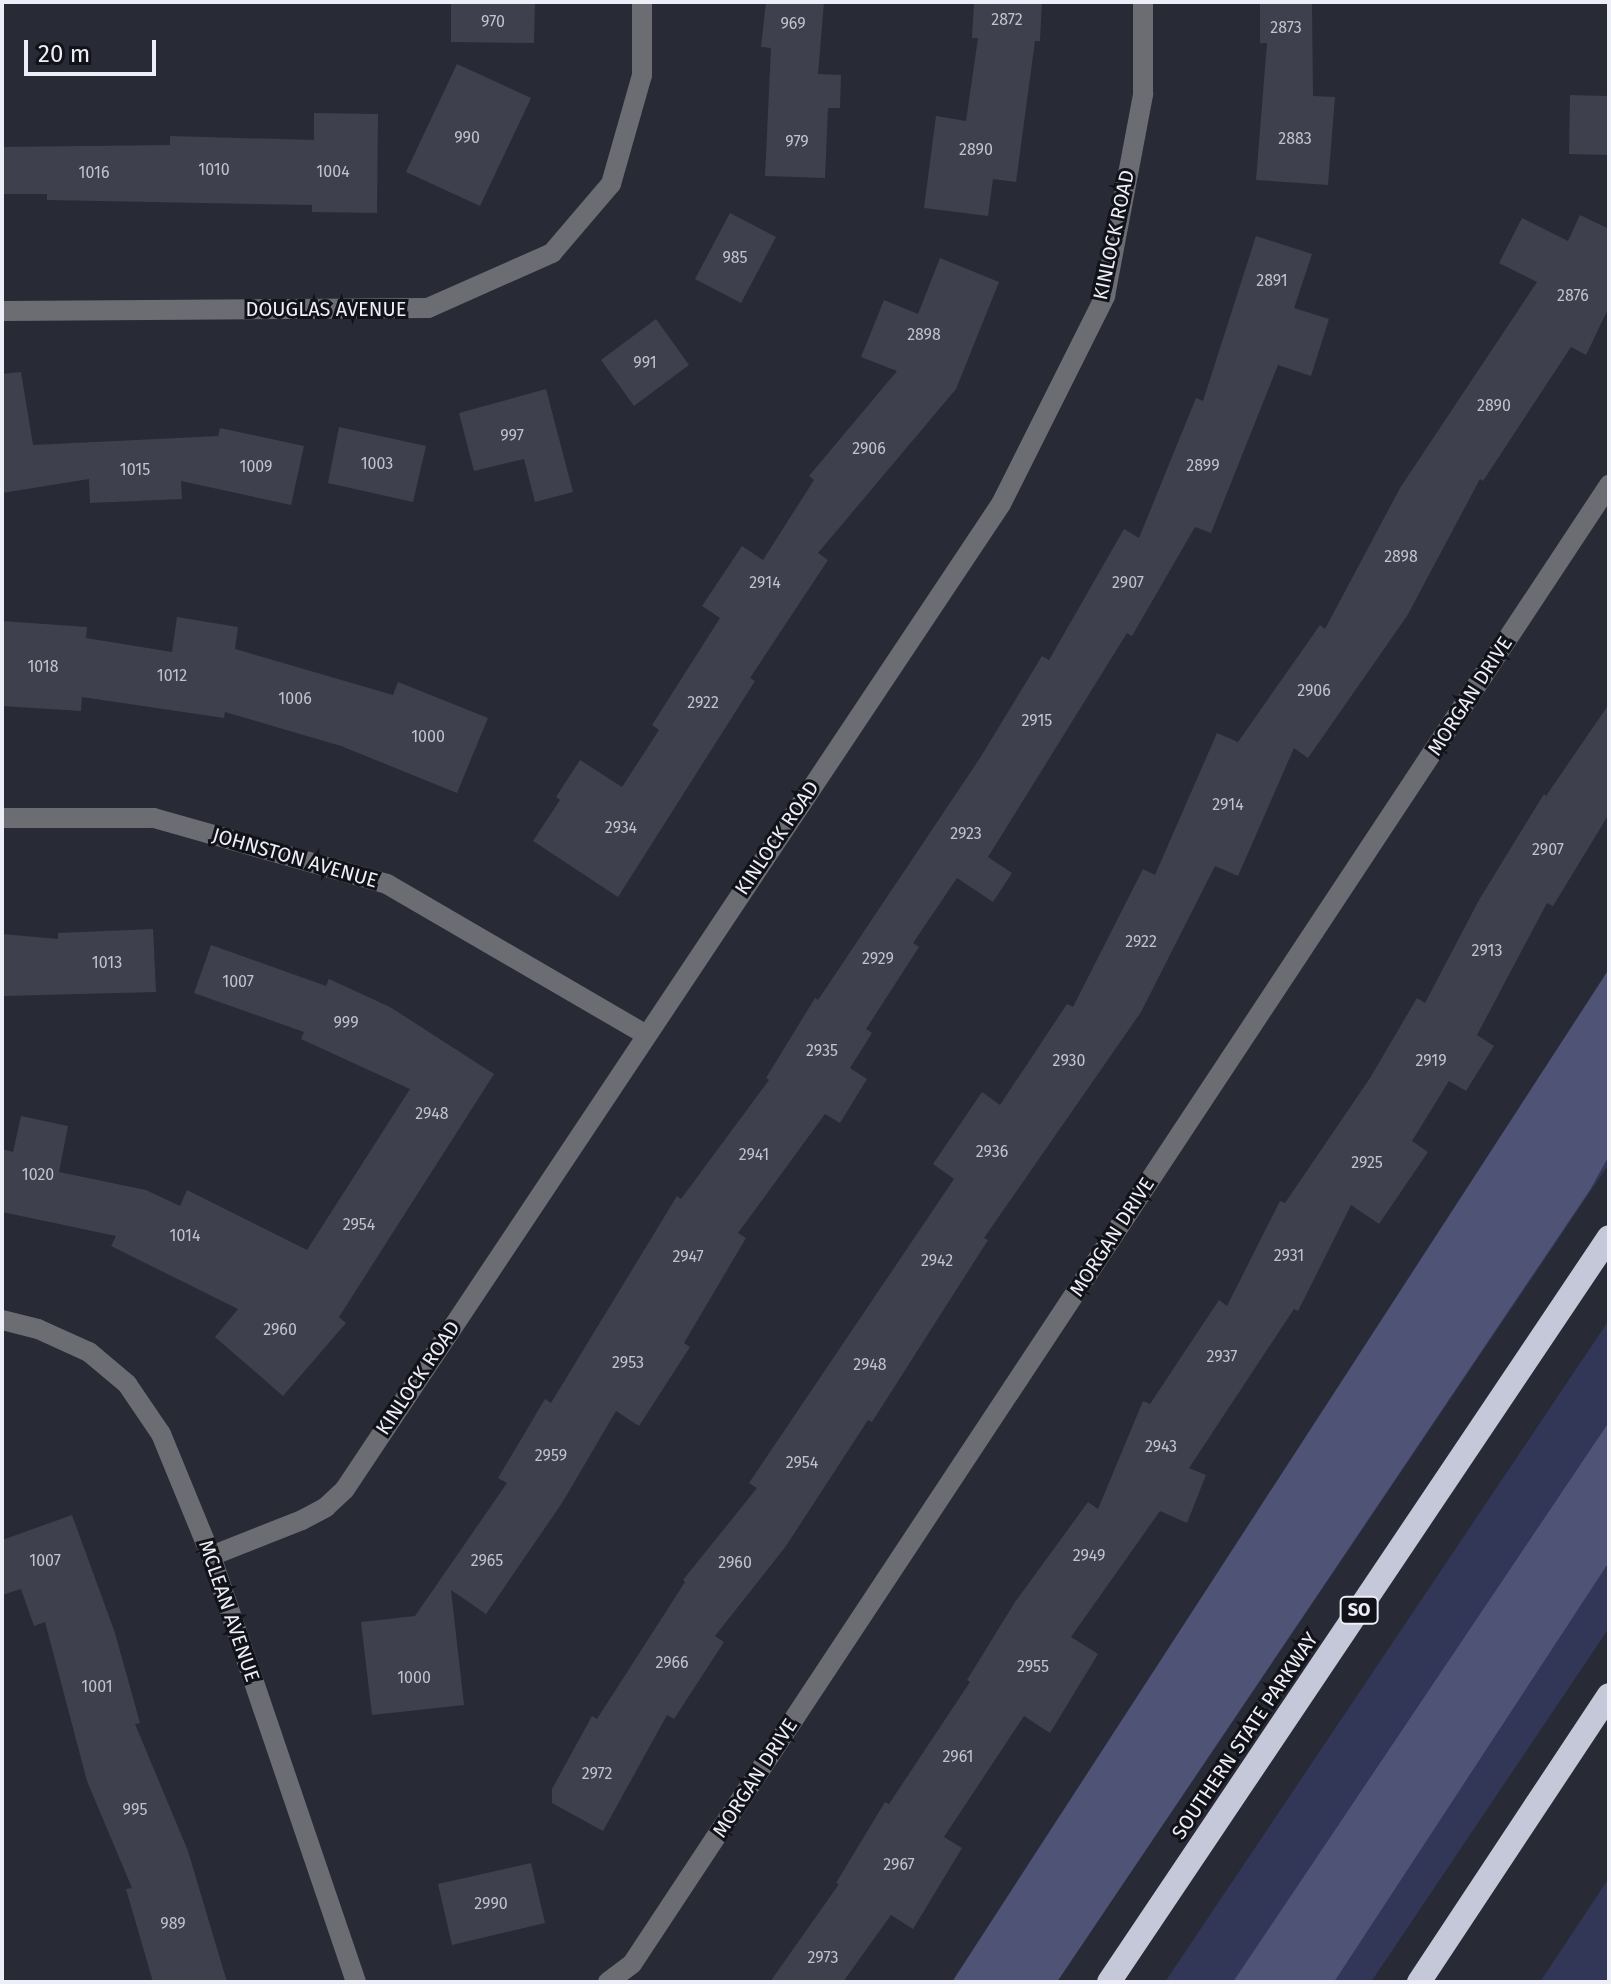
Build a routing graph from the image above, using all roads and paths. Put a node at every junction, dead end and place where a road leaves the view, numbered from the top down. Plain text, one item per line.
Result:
1 (642, 2) edge
2 (1143, 2) edge
3 (2, 311) edge
4 (1609, 485) edge
5 (2, 818) edge
6 (646, 1035) junction
7 (1609, 1237) edge
8 (2, 1320) edge
9 (211, 1556) junction
10 (1609, 1695) edge
11 (356, 1982) edge
12 (608, 1982) edge
13 (1109, 1982) edge
14 (1419, 1982) edge

1 - 3 street, DOUGLAS AVENUE
2 - 6 street, KINLOCK ROAD
4 - 12 street, MORGAN DRIVE
5 - 6 street, JOHNSTON AVENUE
6 - 9 street, KINLOCK ROAD
7 - 13 highway, SOUTHERN STATE PARKWAY / SO
8 - 9 street, MCLEAN AVENUE
9 - 11 street, MCLEAN AVENUE
10 - 14 highway

